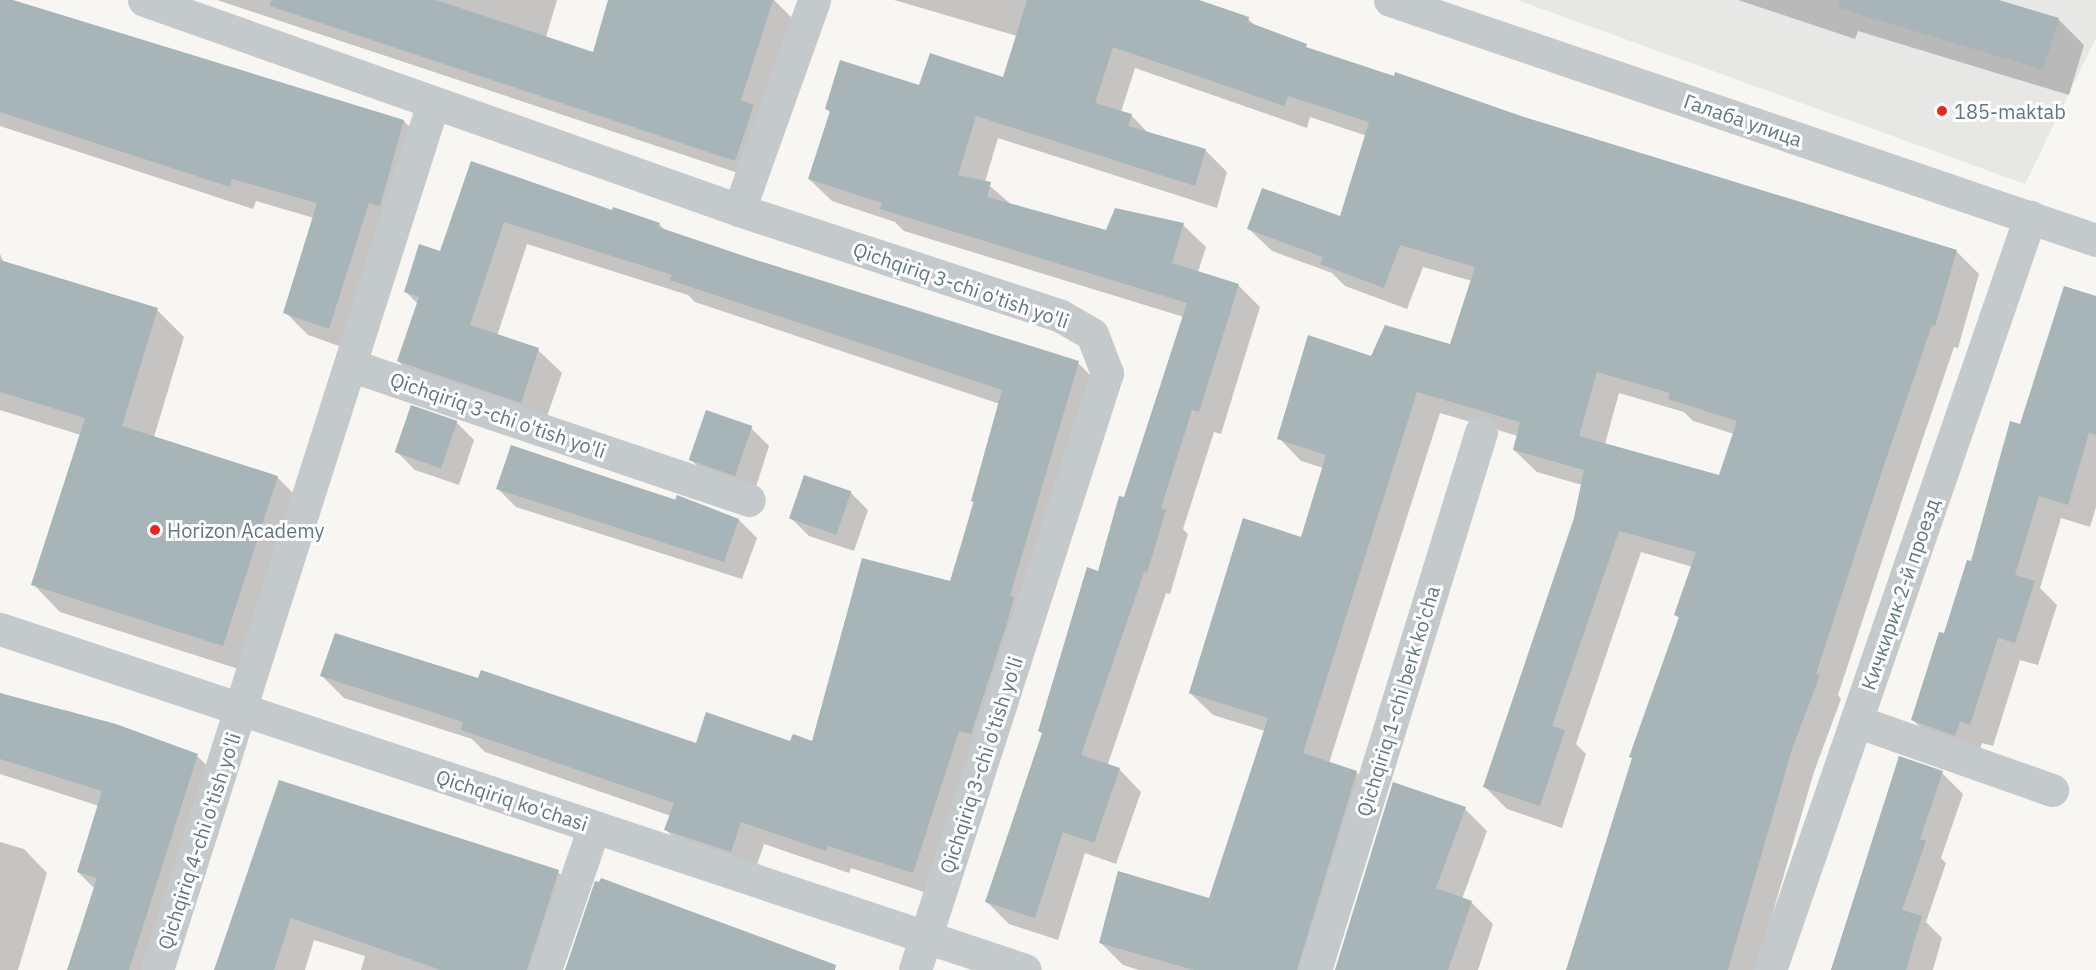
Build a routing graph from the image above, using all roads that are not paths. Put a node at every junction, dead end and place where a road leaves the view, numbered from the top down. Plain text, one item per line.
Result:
1 (144, 0) edge
2 (814, 0) edge
3 (1390, 0) edge
4 (433, 104) junction
5 (739, 210) junction
6 (2030, 218) junction
7 (2096, 240) edge
8 (350, 365) junction
9 (1481, 432) dead end
10 (749, 500) dead end
11 (0, 629) edge
12 (242, 711) junction
13 (1856, 721) junction
14 (2052, 790) dead end
15 (594, 827) junction
16 (925, 937) junction
17 (157, 970) edge
18 (545, 970) edge
19 (915, 970) edge
20 (1025, 970) edge
21 (1315, 970) edge
22 (1770, 970) edge

1 - 4 street, Qichqiriq 3-chi o'tish yo'li
2 - 5 street
3 - 6 street, Галаба улица
4 - 5 street, Qichqiriq 3-chi o'tish yo'li
4 - 8 street
5 - 16 street, Qichqiriq 3-chi o'tish yo'li
6 - 7 street, Галаба улица
6 - 13 street, Кичкирик 2-й проезд
8 - 10 street, Qichqiriq 3-chi o'tish yo'li
8 - 12 street
9 - 21 street, Qichqiriq 1-chi berk ko'cha
11 - 12 street, Qichqiriq ko'chasi
12 - 15 street, Qichqiriq ko'chasi
12 - 17 street, Qichqiriq 4-chi o'tish yo'li
13 - 14 street
13 - 22 street, Кичкирик 2-й проезд
15 - 16 street, Qichqiriq ko'chasi
15 - 18 street
16 - 19 street, Qichqiriq 3-chi o'tish yo'li
16 - 20 street, Qichqiriq ko'chasi

